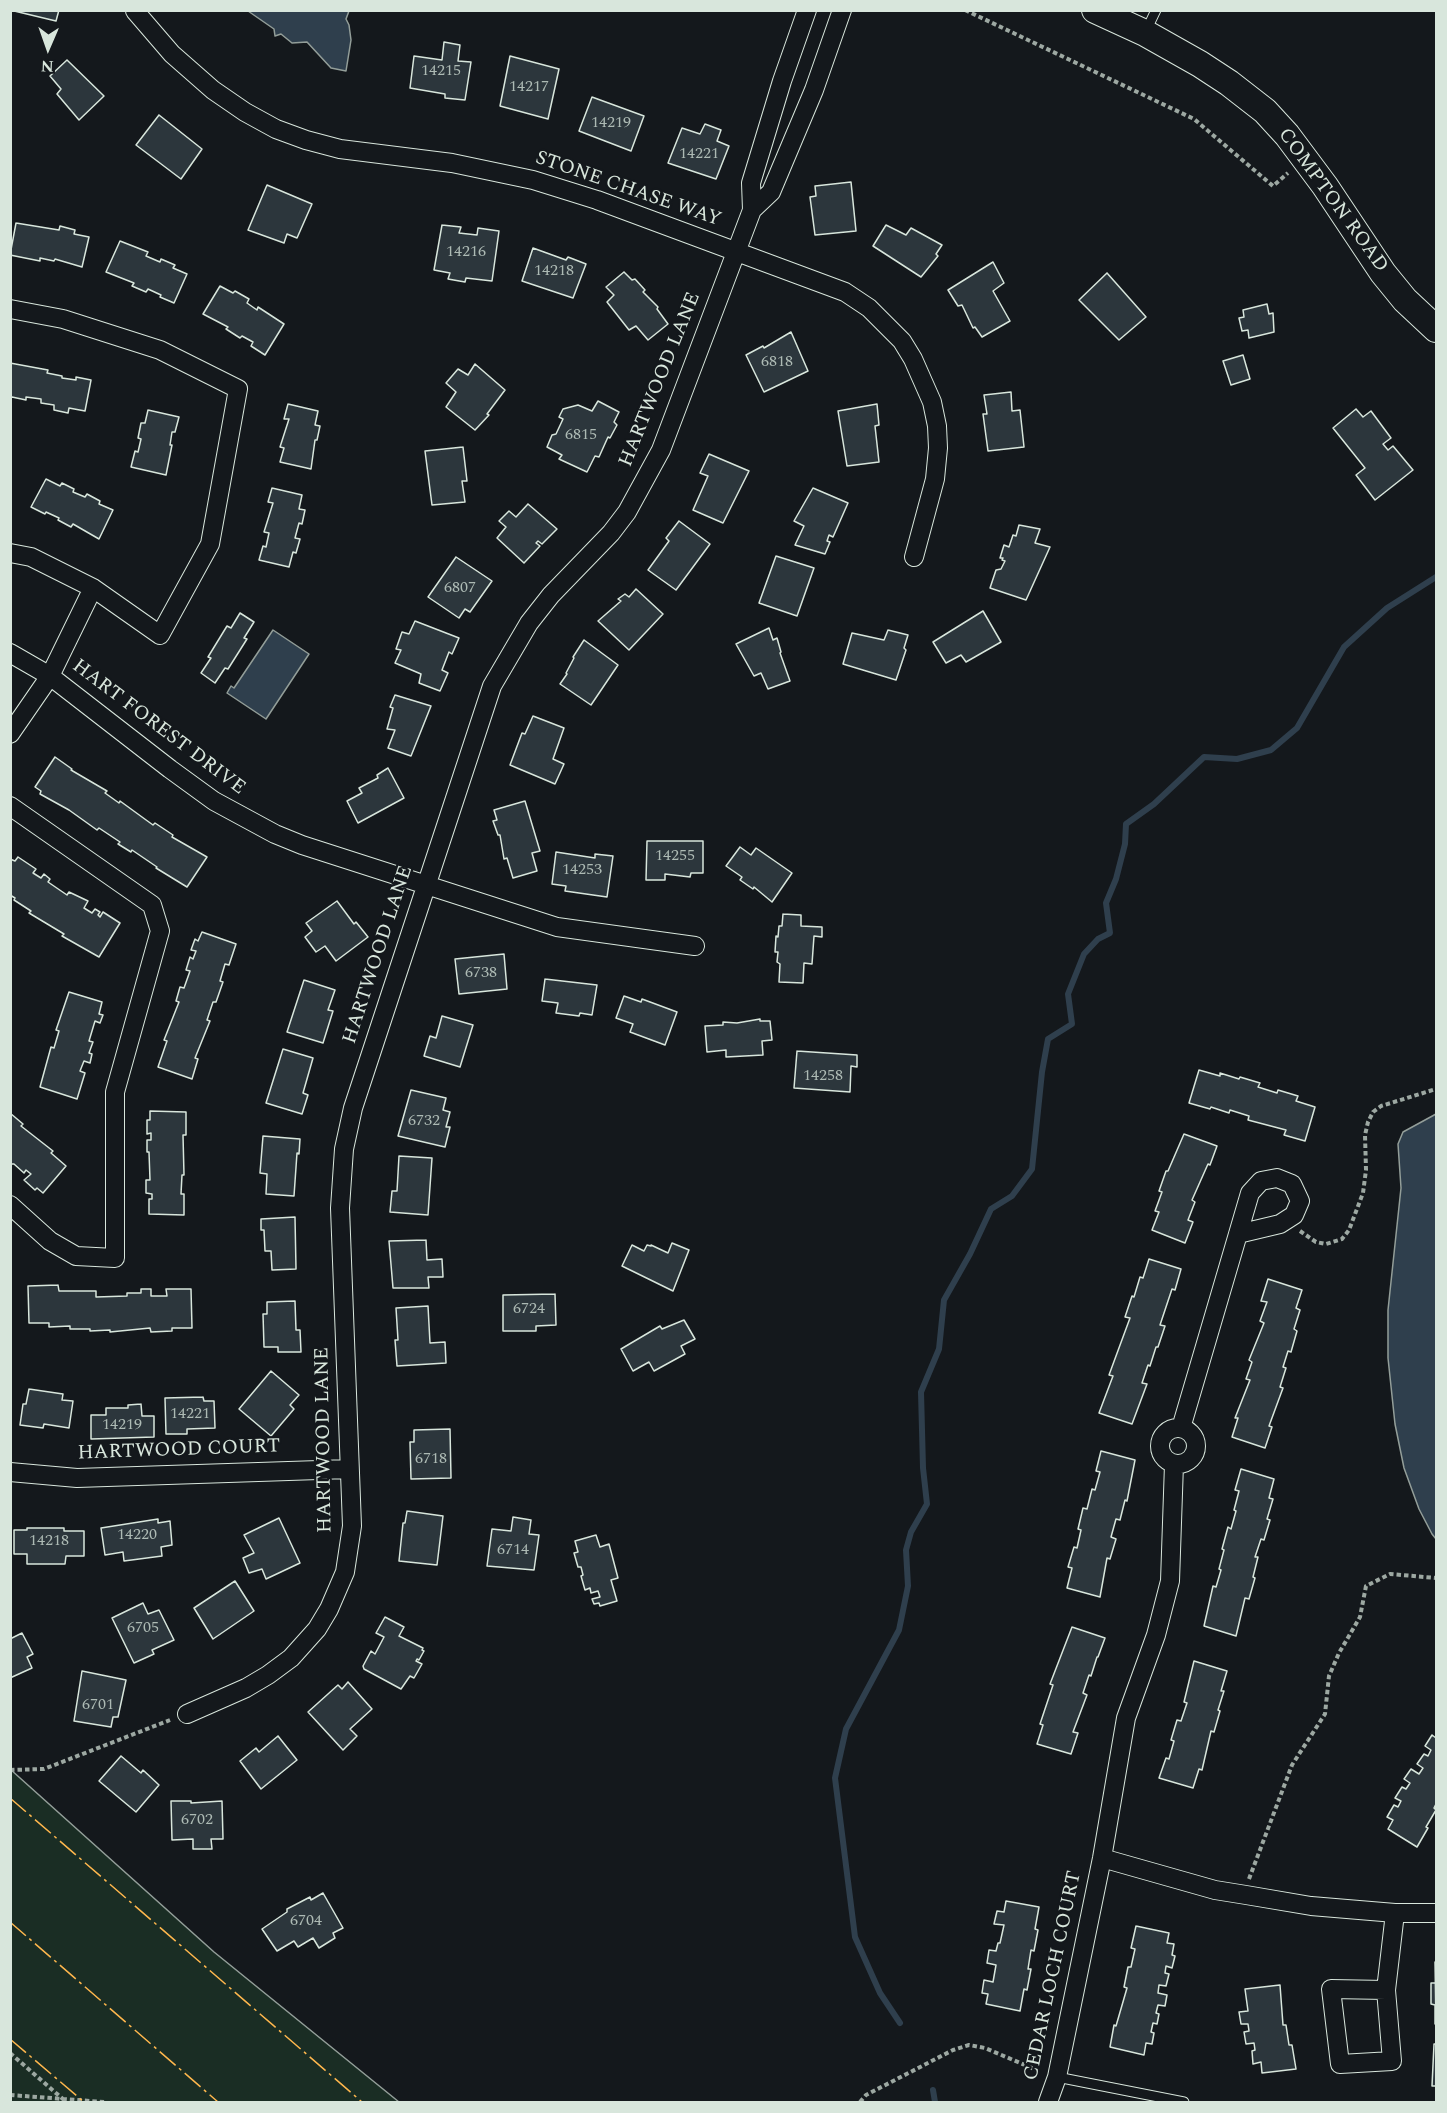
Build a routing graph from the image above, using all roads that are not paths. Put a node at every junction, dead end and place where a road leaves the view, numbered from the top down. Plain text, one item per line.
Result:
1 (807, 10) edge
2 (842, 10) edge
3 (1095, 10) edge
4 (1156, 10) edge
5 (135, 11) edge
6 (1144, 33) junction
7 (752, 210) junction
8 (736, 251) junction
9 (10, 309) edge
10 (1437, 329) edge
11 (10, 553) edge
12 (914, 557) dead end
13 (93, 588) junction
14 (10, 653) edge
15 (50, 676) junction
16 (10, 734) edge
17 (10, 806) edge
18 (425, 885) junction
19 (695, 946) dead end
20 (10, 1205) edge
21 (1238, 1234) junction
22 (1181, 1428) junction
23 (1174, 1464) junction
24 (349, 1469) junction
25 (10, 1472) edge
26 (188, 1714) road end
27 (1102, 1858) junction
28 (1395, 1913) junction
29 (1437, 1913) edge
30 (1386, 1990) junction
31 (1057, 2077) junction
32 (1048, 2103) edge
33 (1184, 2103) edge

1 - 7 street, HARTWOOD LANE
2 - 7 street, HARTWOOD LANE
3 - 6 main road, COMPTON ROAD
4 - 6 lane
5 - 8 street, STONE CHASE WAY
6 - 10 main road, COMPTON ROAD
7 - 8 street, HARTWOOD LANE
8 - 12 street, STONE CHASE WAY
8 - 18 street, HARTWOOD LANE
9 - 13 street
11 - 13 street
13 - 15 street
14 - 15 street, HART FOREST DRIVE
15 - 16 street
15 - 18 street, HART FOREST DRIVE
17 - 20 street
18 - 19 street, HART FOREST DRIVE
18 - 24 street, HARTWOOD LANE
21 - 21 street
21 - 22 street
22 - 23 street
22 - 23 street
23 - 27 street, CEDAR LOCH COURT
24 - 25 street, HARTWOOD COURT
24 - 26 street, HARTWOOD LANE
27 - 28 street
27 - 31 street, CEDAR LOCH COURT
28 - 29 street
28 - 30 street
30 - 30 street
31 - 32 street, CEDAR LOCH COURT
31 - 33 lane

